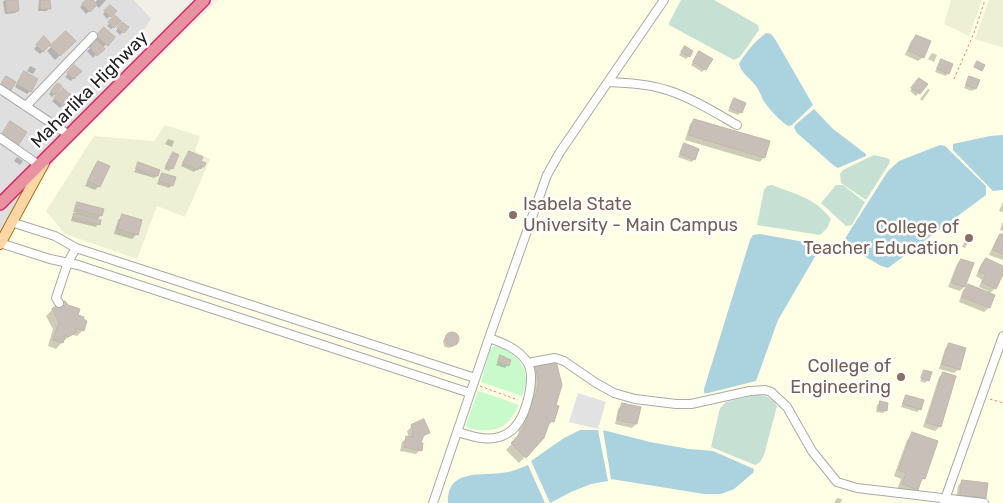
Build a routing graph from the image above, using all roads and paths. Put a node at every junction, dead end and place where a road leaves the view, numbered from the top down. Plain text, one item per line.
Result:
1 (204, 0) edge
2 (664, 0) edge
3 (985, 0) edge
4 (93, 36) dead end
5 (954, 79) dead end
6 (608, 82) junction
7 (0, 89) edge
8 (26, 106) junction
9 (737, 126) dead end
10 (69, 135) junction
11 (0, 138) edge
12 (43, 161) junction
13 (0, 204) edge
14 (12, 222) junction
15 (0, 243) edge
16 (76, 248) junction
17 (68, 262) junction
18 (59, 303) dead end
19 (1003, 336) edge
20 (489, 338) junction
21 (528, 364) junction
22 (474, 381) junction
23 (470, 393) junction
24 (982, 396) junction
25 (526, 403) junction
26 (1003, 403) edge
27 (458, 432) junction
28 (945, 500) edge
29 (433, 503) edge
30 (984, 503) edge

1 - 10 highway, Maharlika Highway
2 - 6 street
3 - 5 path
4 - 8 street
6 - 9 street
6 - 20 street
7 - 8 street
8 - 10 street
10 - 12 highway, Maharlika Highway
11 - 12 street
12 - 13 highway, Maharlika Highway
12 - 14 main road
14 - 15 main road
14 - 16 street
15 - 17 street
16 - 17 street
16 - 22 street
17 - 18 street
17 - 23 street
19 - 24 street
20 - 21 street
20 - 22 street
21 - 25 street
21 - 28 street
22 - 23 street
22 - 25 path
23 - 27 street
24 - 26 path
24 - 28 street
25 - 27 street
27 - 29 street
28 - 30 street

